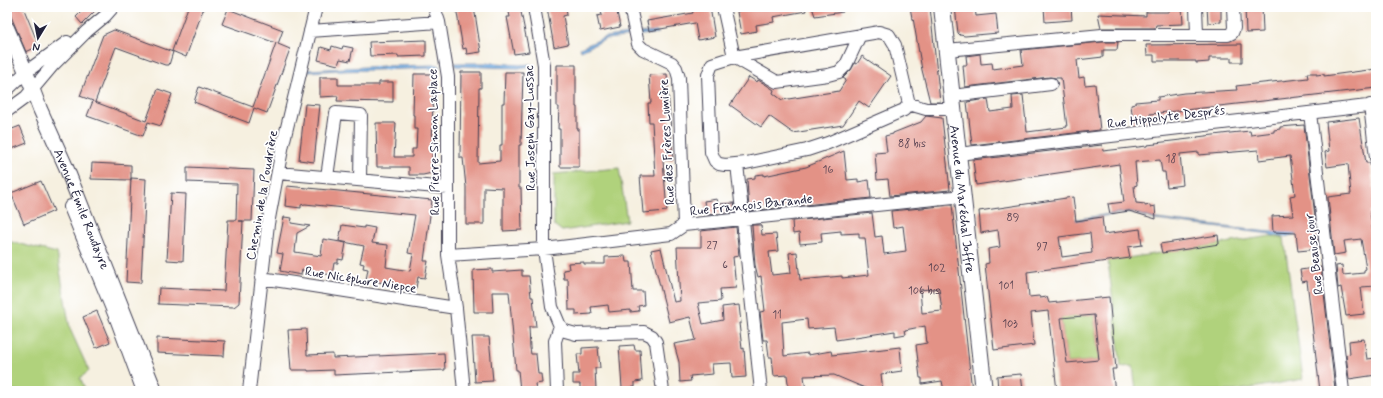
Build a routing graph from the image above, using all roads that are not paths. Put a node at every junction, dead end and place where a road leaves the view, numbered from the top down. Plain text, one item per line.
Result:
1 (113, 7) edge
2 (316, 7) edge
3 (434, 7) edge
4 (534, 7) edge
5 (630, 7) edge
6 (723, 7) edge
7 (942, 7) edge
8 (1196, 7) edge
9 (1233, 7) edge
10 (438, 22) junction
11 (7, 28) edge
12 (87, 31) junction
13 (310, 31) junction
14 (1197, 34) junction
15 (860, 35) junction
16 (7, 45) edge
17 (947, 50) junction
18 (734, 57) junction
19 (23, 76) junction
20 (1051, 84) dead end
21 (7, 90) edge
22 (29, 93) junction
23 (953, 102) junction
24 (1373, 105) edge
25 (906, 107) junction
26 (7, 111) edge
27 (1310, 113) junction
28 (958, 154) junction
29 (1376, 158) edge
30 (737, 164) junction
31 (278, 173) junction
32 (327, 177) junction
33 (360, 180) junction
34 (448, 188) junction
35 (963, 196) junction
36 (742, 220) junction
37 (684, 226) junction
38 (544, 249) junction
39 (448, 255) junction
40 (261, 278) junction
41 (109, 289) junction
42 (456, 308) junction
43 (560, 326) junction
44 (144, 391) edge
45 (156, 391) edge
46 (249, 391) edge
47 (464, 391) edge
48 (557, 391) edge
49 (663, 391) edge
50 (761, 391) edge
51 (984, 391) edge
52 (1343, 391) edge

1 - 12 street
2 - 13 street, Chemin de la Poudrière
3 - 10 street, Rue Pierre-Simon Laplace
4 - 38 street, Rue Joseph Gay-Lussac
5 - 37 street, Rue des Frères Lumière
6 - 18 street
7 - 17 main road, Avenue du Maréchal Joffre
8 - 14 street
9 - 14 street
10 - 13 street
10 - 34 street, Rue Pierre-Simon Laplace
11 - 19 street, Avenue Émile Roudayre
12 - 19 street
12 - 22 street
13 - 31 street, Chemin de la Poudrière
14 - 17 street
15 - 18 street
15 - 18 street
15 - 25 street
16 - 19 street, Avenue Émile Roudayre
17 - 23 main road, Avenue du Maréchal Joffre
18 - 30 street
19 - 21 street
19 - 22 street, Avenue Émile Roudayre
20 - 23 street
22 - 26 street
22 - 41 street, Avenue Émile Roudayre
23 - 25 street
23 - 28 main road, Avenue du Maréchal Joffre
24 - 27 street, Rue Hippolyte Després
24 - 29 street
25 - 30 street
27 - 28 street, Rue Hippolyte Després
27 - 52 street, Rue Beausejour
28 - 35 main road, Avenue du Maréchal Joffre
30 - 36 street
31 - 32 street
31 - 40 street, Chemin de la Poudrière
32 - 33 street
32 - 33 street
33 - 34 street
34 - 39 street, Rue Pierre-Simon Laplace
35 - 36 street, Rue François Barande
35 - 51 main road, Avenue du Maréchal Joffre
36 - 37 street, Rue François Barande
36 - 50 street
37 - 38 street, Rue François Barande
38 - 39 street, Rue François Barande
38 - 43 street, Rue Joseph Gay-Lussac
39 - 42 street, Rue Pierre-Simon Laplace
40 - 42 street, Rue Nicéphore Niepce
40 - 46 street, Chemin de la Poudrière
41 - 44 street, Avenue Émile Roudayre
41 - 45 street, Avenue Émile Roudayre
42 - 47 street, Rue Pierre-Simon Laplace
43 - 48 street
43 - 49 street

